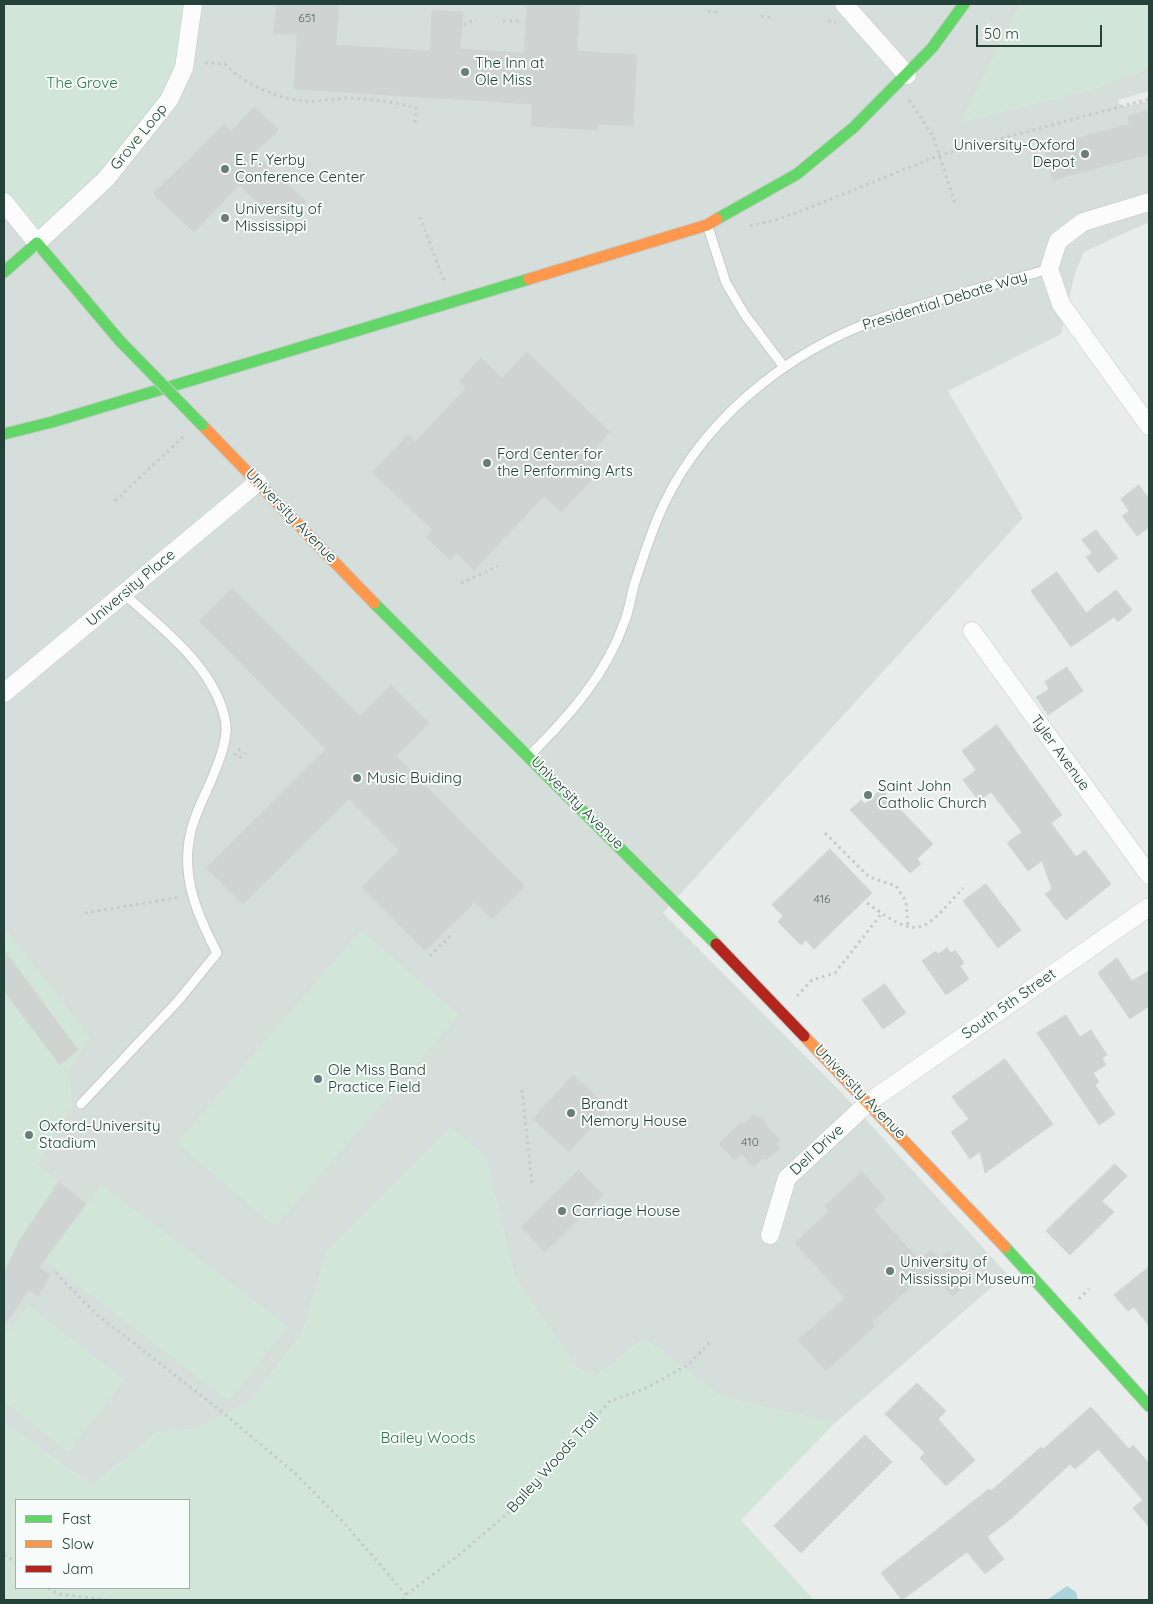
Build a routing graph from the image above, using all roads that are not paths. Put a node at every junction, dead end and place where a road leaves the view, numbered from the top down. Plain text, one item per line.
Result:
1 (193, 4) edge
2 (844, 4) edge
3 (964, 4) edge
4 (907, 74) junction
5 (4, 202) edge
6 (1149, 202) edge
7 (707, 225) junction
8 (37, 243) junction
9 (1049, 269) junction
10 (4, 272) edge
11 (784, 367) junction
12 (1149, 426) edge
13 (4, 434) edge
14 (258, 482) junction
15 (124, 594) junction
16 (972, 631) dead end
17 (4, 693) edge
18 (530, 756) junction
19 (1149, 875) edge
20 (1149, 907) edge
21 (869, 1102) junction
22 (81, 1104) dead end
23 (770, 1235) dead end
24 (1149, 1406) edge

1 - 8 street, Grove Loop
2 - 4 street
3 - 4 street
4 - 7 street
5 - 8 street, University Avenue
6 - 9 street
7 - 11 lane
7 - 13 street
8 - 10 street
8 - 14 street, University Avenue, bridge
9 - 11 lane, Presidential Debate Way
9 - 12 street
11 - 18 lane, Presidential Debate Way
14 - 15 street, University Place
14 - 18 street, University Avenue
15 - 17 street, University Place
15 - 22 lane
16 - 19 street, Tyler Avenue
18 - 21 street, University Avenue
20 - 21 street, South 5th Street
21 - 23 street, Dell Drive
21 - 24 street, University Avenue

